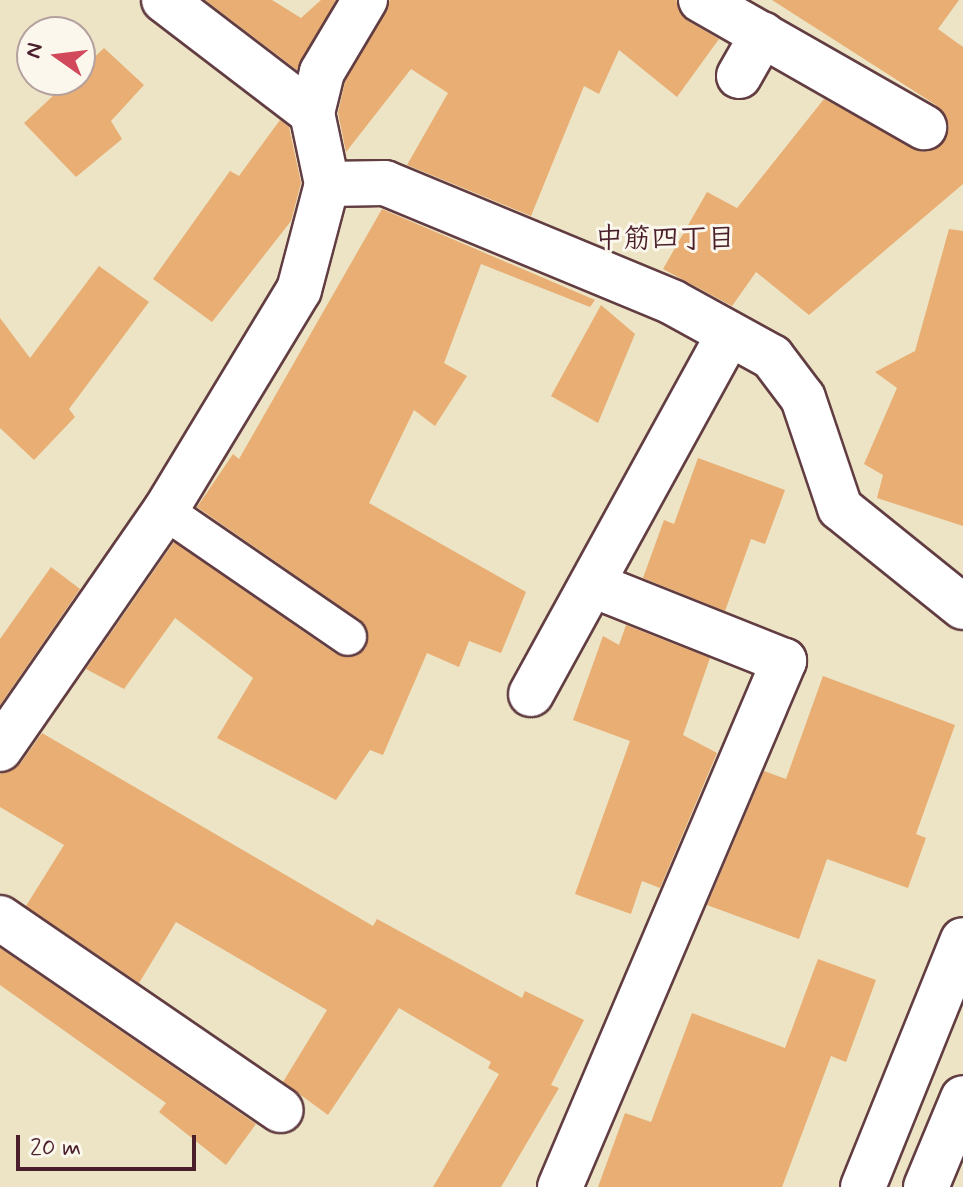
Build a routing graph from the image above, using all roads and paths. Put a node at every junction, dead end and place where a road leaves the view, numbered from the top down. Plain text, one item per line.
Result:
1 (164, 0) edge
2 (365, 0) edge
3 (701, 0) edge
4 (763, 34) junction
5 (739, 76) dead end
6 (312, 113) junction
7 (924, 127) dead end
8 (327, 184) junction
9 (728, 335) junction
10 (165, 511) junction
11 (596, 586) junction
12 (963, 607) edge
13 (348, 637) dead end
14 (531, 694) dead end
15 (0, 749) edge
16 (0, 918) edge
17 (963, 940) edge
18 (963, 1098) edge
19 (280, 1110) dead end
20 (560, 1187) edge
21 (863, 1187) edge
22 (926, 1187) edge

1 - 6 main road
2 - 6 main road
3 - 4 main road
4 - 5 main road
4 - 7 main road
6 - 8 main road
8 - 9 main road
8 - 10 main road
9 - 11 main road
9 - 12 main road
10 - 13 lane
10 - 15 main road
11 - 14 main road
11 - 20 main road
16 - 19 main road
17 - 21 main road
18 - 22 main road

